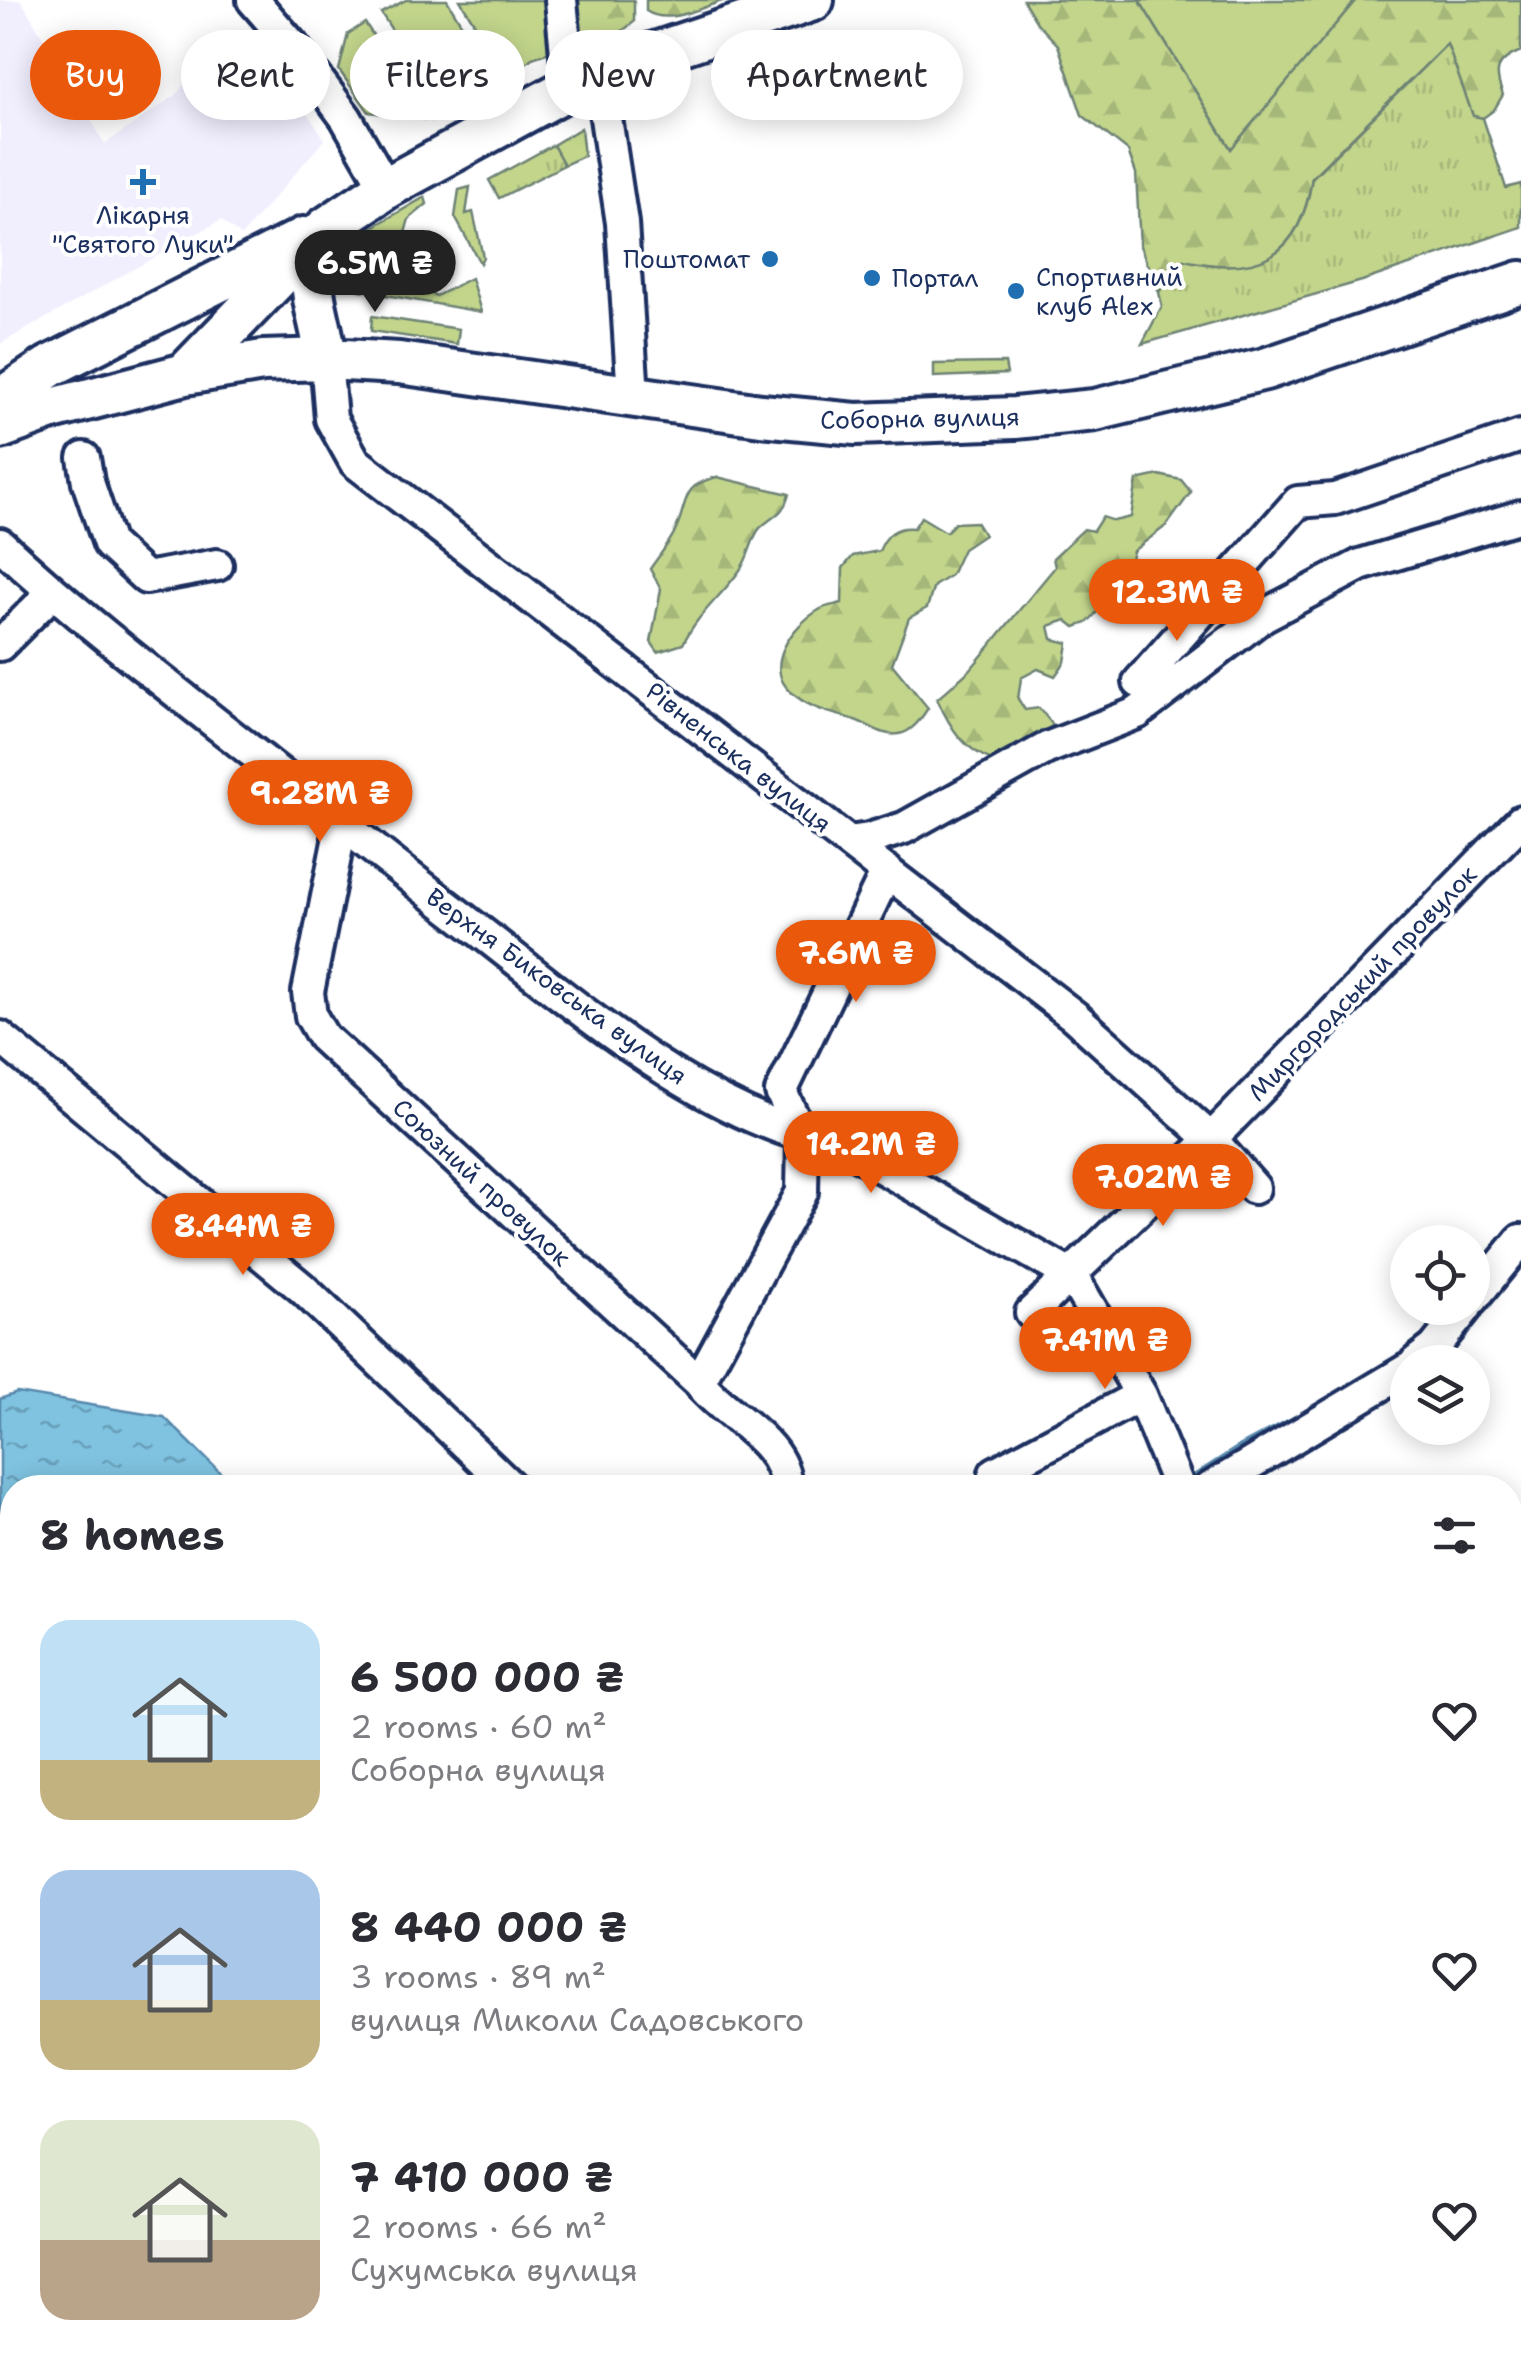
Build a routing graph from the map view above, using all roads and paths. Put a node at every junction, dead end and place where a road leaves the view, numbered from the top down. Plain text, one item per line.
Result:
1 (252, 0) edge
2 (562, 0) edge
3 (813, 0) edge
4 (570, 30) edge
5 (691, 42) edge
6 (545, 100) edge
7 (595, 120) edge
8 (386, 188) junction
9 (326, 228) junction
10 (1521, 282) edge
11 (324, 341) junction
12 (185, 374) junction
13 (634, 396) junction
14 (0, 413) edge
15 (0, 428) edge
16 (1521, 436) edge
17 (84, 458) dead end
18 (1521, 516) edge
19 (0, 544) edge
20 (217, 565) dead end
21 (52, 593) junction
22 (0, 645) edge
23 (1139, 682) dead end
24 (338, 821) junction
25 (1521, 821) edge
26 (849, 842) junction
27 (887, 871) junction
28 (0, 1037) edge
29 (803, 1138) junction
30 (1211, 1139) junction
31 (1254, 1188) dead end
32 (1521, 1240) edge
33 (1072, 1276) junction
34 (1490, 1278) edge
35 (1031, 1312) dead end
36 (1452, 1325) edge
37 (1436, 1345) edge
38 (1390, 1380) edge
39 (699, 1382) junction
40 (1141, 1395) junction
41 (995, 1473) dead end
42 (498, 1475) edge
43 (786, 1475) edge
44 (1174, 1475) edge
45 (1232, 1475) edge

1 - 8 street
2 - 4 street
3 - 5 main road
6 - 8 main road
7 - 13 street
8 - 9 main road
9 - 11 main road
9 - 12 main road
9 - 14 main road
10 - 13 main road, Соборна вулиця
11 - 12 main road
11 - 13 main road, Соборна вулиця
11 - 26 street, Рівненська вулиця
12 - 15 main road
16 - 23 street
17 - 20 street
18 - 26 street, Рівненська вулиця
19 - 21 street, Верхня Биковська вулиця
21 - 22 street
21 - 24 street, Верхня Биковська вулиця
24 - 29 street, Верхня Биковська вулиця
24 - 39 street, Союзний провулок
25 - 30 street, Миргородський провулок
26 - 27 street
27 - 29 street
27 - 30 street
28 - 42 street
29 - 33 street, Верхня Биковська вулиця
29 - 39 street
30 - 31 street
30 - 33 street, Миргородський провулок
32 - 34 street
33 - 35 street, Миргородський провулок
33 - 40 street
36 - 37 street
38 - 45 street
39 - 43 street, Союзний провулок
40 - 41 street
40 - 44 street

